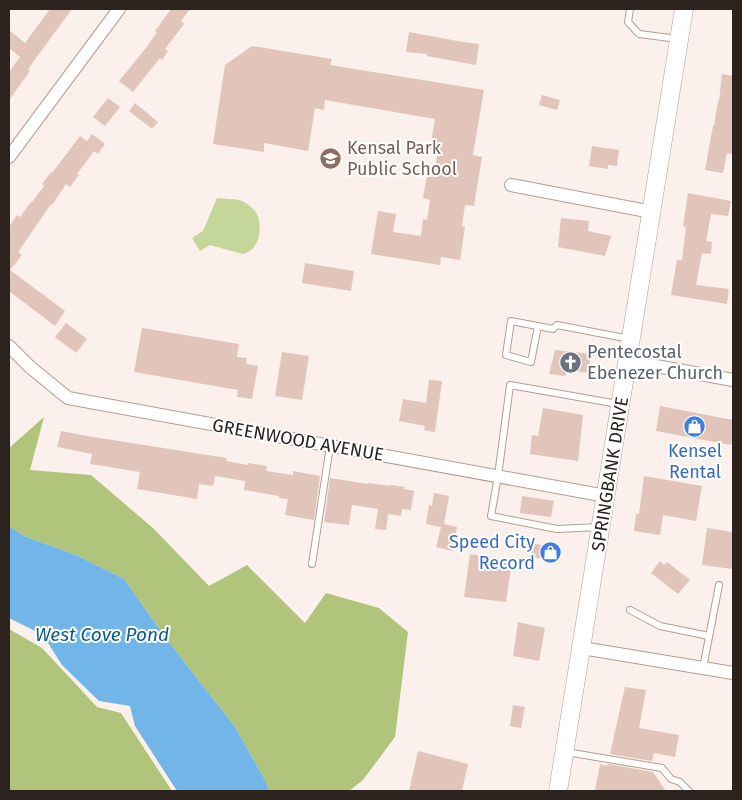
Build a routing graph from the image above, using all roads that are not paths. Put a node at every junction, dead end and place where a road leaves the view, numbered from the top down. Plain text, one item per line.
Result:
1 (120, 9) edge
2 (630, 9) edge
3 (684, 9) edge
4 (680, 40) junction
5 (9, 157) edge
6 (511, 185) dead end
7 (652, 212) junction
8 (538, 326) junction
9 (631, 339) junction
10 (9, 346) edge
11 (628, 361) junction
12 (733, 380) edge
13 (621, 405) junction
14 (330, 446) junction
15 (498, 476) junction
16 (606, 496) junction
17 (601, 527) junction
18 (312, 564) dead end
19 (719, 585) dead end
20 (630, 610) dead end
21 (709, 636) junction
22 (582, 648) junction
23 (704, 668) junction
24 (733, 673) edge
25 (565, 752) junction
26 (558, 791) edge
27 (689, 791) edge

1 - 5 street
2 - 4 lane
3 - 4 main road, SPRINGBANK DRIVE
4 - 7 main road, SPRINGBANK DRIVE
6 - 7 street
7 - 9 main road, SPRINGBANK DRIVE
8 - 8 lane
8 - 9 lane
9 - 11 main road, SPRINGBANK DRIVE
10 - 14 street, GREENWOOD AVENUE
11 - 12 street
11 - 13 main road, SPRINGBANK DRIVE
13 - 15 lane
13 - 16 main road, SPRINGBANK DRIVE
14 - 15 street, GREENWOOD AVENUE
14 - 18 lane
15 - 16 street, GREENWOOD AVENUE
15 - 17 lane
16 - 17 main road, SPRINGBANK DRIVE
17 - 22 main road, SPRINGBANK DRIVE
19 - 21 lane
20 - 21 lane
21 - 23 lane
22 - 23 street
22 - 25 main road, SPRINGBANK DRIVE
23 - 24 street
25 - 26 main road, SPRINGBANK DRIVE
25 - 27 lane

